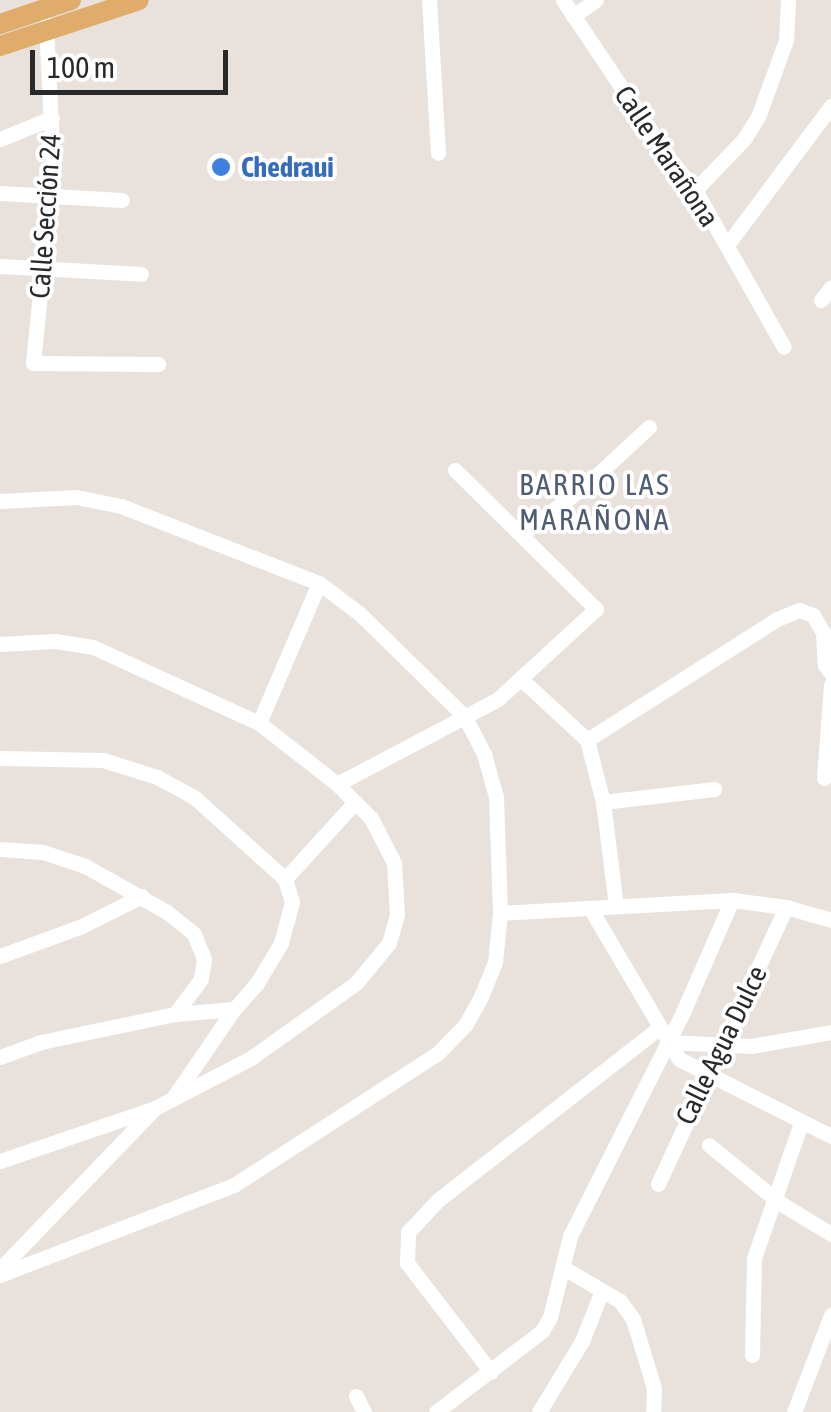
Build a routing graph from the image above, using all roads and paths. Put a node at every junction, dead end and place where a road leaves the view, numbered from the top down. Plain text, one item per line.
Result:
1 (71, 0) edge
2 (139, 0) edge
3 (429, 0) edge
4 (563, 0) edge
5 (596, 0) edge
6 (788, 0) edge
7 (573, 16) junction
8 (45, 20) junction
9 (0, 24) edge
10 (0, 46) edge
11 (831, 106) edge
12 (52, 118) junction
13 (0, 139) edge
14 (438, 153) dead end
15 (695, 190) junction
16 (0, 193) edge
17 (48, 196) junction
18 (122, 200) dead end
19 (727, 245) junction
20 (0, 266) edge
21 (42, 268) junction
22 (141, 274) dead end
23 (784, 347) dead end
24 (158, 364) dead end
25 (648, 427) dead end
26 (456, 470) dead end
27 (4, 497) edge
28 (523, 533) junction
29 (319, 583) junction
30 (0, 644) edge
31 (831, 673) edge
32 (521, 678) junction
33 (831, 684) edge
34 (465, 717) junction
35 (258, 724) junction
36 (587, 740) junction
37 (0, 758) edge
38 (824, 778) dead end
39 (337, 784) junction
40 (714, 788) dead end
41 (355, 802) junction
42 (603, 802) junction
43 (0, 849) edge
44 (285, 879) junction
45 (142, 896) junction
46 (732, 900) junction
47 (616, 906) junction
48 (786, 907) junction
49 (590, 908) junction
50 (500, 913) junction
51 (831, 920) edge
52 (0, 956) edge
53 (234, 1009) junction
54 (174, 1014) junction
55 (831, 1032) edge
56 (663, 1036) junction
57 (723, 1048) junction
58 (0, 1057) edge
59 (708, 1077) junction
60 (172, 1100) junction
61 (155, 1108) junction
62 (801, 1124) junction
63 (831, 1136) edge
64 (709, 1145) dead end
65 (0, 1161) edge
66 (658, 1184) dead end
67 (776, 1200) junction
68 (831, 1234) edge
69 (562, 1267) junction
70 (0, 1272) edge
71 (601, 1293) junction
72 (831, 1315) edge
73 (752, 1355) dead end
74 (491, 1372) junction
75 (356, 1396) dead end
76 (654, 1411) edge
77 (364, 1412) edge
78 (436, 1412) edge
79 (539, 1412) edge
80 (794, 1412) edge

1 - 8 main road
2 - 8 main road
3 - 14 street
4 - 7 street, Calle Marañona
5 - 7 street
6 - 15 street
7 - 15 street, Calle Marañona
8 - 9 main road
8 - 10 main road
8 - 12 street, Calle Sección 24
11 - 19 street
12 - 13 street
12 - 17 street, Calle Sección 24
15 - 19 street, Calle Marañona
16 - 17 street
17 - 18 street
17 - 21 street, Calle Sección 24
19 - 23 street, Calle Marañona
20 - 21 street
21 - 22 street
21 - 24 street, Calle Sección 24
25 - 28 street
26 - 28 street
27 - 29 street
28 - 32 street
29 - 34 street
29 - 35 street
30 - 35 street
31 - 36 street
32 - 34 street
32 - 36 street
33 - 38 street
34 - 39 street
34 - 50 street
35 - 39 street
36 - 42 street
37 - 44 street
39 - 41 street
40 - 42 street
41 - 44 street
41 - 60 street
42 - 47 street
43 - 45 street
44 - 53 street
45 - 52 street
45 - 54 street
46 - 47 street
46 - 48 street
46 - 56 street
47 - 49 street
48 - 51 street
48 - 57 street, Calle Agua Dulce
49 - 50 street
49 - 56 street
50 - 70 street
53 - 54 street
53 - 60 street
54 - 58 street
55 - 57 street
56 - 57 street
56 - 59 street
56 - 69 street
56 - 74 street
57 - 59 street, Calle Agua Dulce
59 - 62 street
59 - 66 street, Calle Agua Dulce
60 - 61 street
61 - 65 street
61 - 70 street
62 - 63 street
62 - 67 street
64 - 67 street
67 - 68 street
67 - 73 street
69 - 71 street
69 - 74 street
71 - 76 street
71 - 79 street
72 - 80 street
74 - 78 street
75 - 77 street

